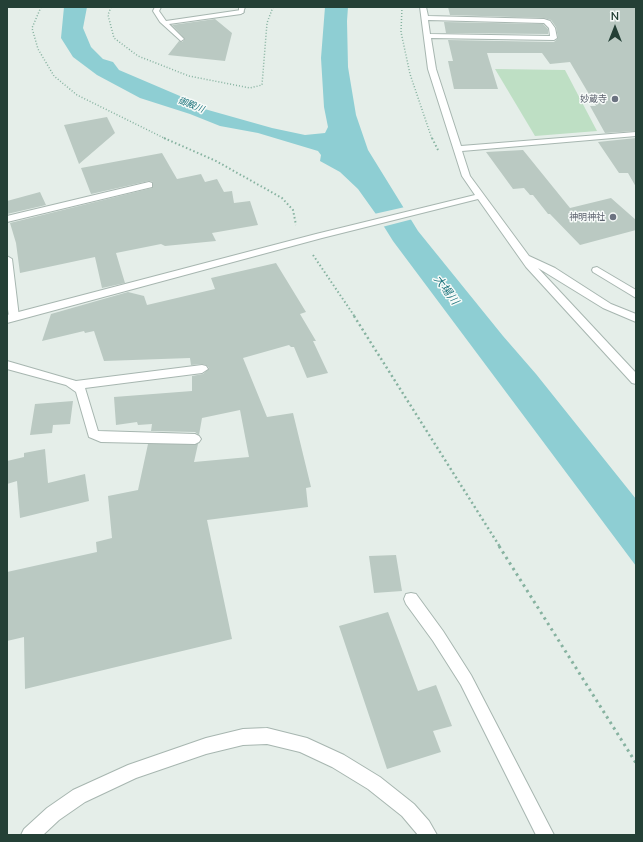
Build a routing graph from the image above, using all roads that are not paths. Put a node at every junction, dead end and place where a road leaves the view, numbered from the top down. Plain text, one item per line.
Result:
1 (158, 7) edge
2 (423, 7) edge
3 (242, 9) edge
4 (426, 18) junction
5 (164, 23) junction
6 (427, 36) junction
7 (181, 39) dead end
8 (636, 134) edge
9 (458, 149) junction
10 (150, 184) dead end
11 (481, 196) junction
12 (7, 219) edge
13 (7, 259) edge
14 (526, 259) junction
15 (597, 270) dead end
16 (636, 295) edge
17 (11, 318) edge
18 (636, 318) edge
19 (7, 365) edge
20 (202, 368) dead end
21 (636, 380) edge
22 (74, 385) junction
23 (195, 439) dead end
24 (411, 599) dead end
25 (30, 835) edge
26 (428, 835) edge
27 (545, 835) edge

1 - 5 street
2 - 4 street
3 - 5 street
4 - 6 street
4 - 6 street
5 - 7 street
6 - 9 street
8 - 9 street
9 - 11 street
10 - 12 street
11 - 14 street
11 - 17 street
13 - 17 street
14 - 18 street
14 - 21 street
15 - 16 street
19 - 22 street
20 - 22 street
22 - 23 street
24 - 27 street
25 - 26 street

